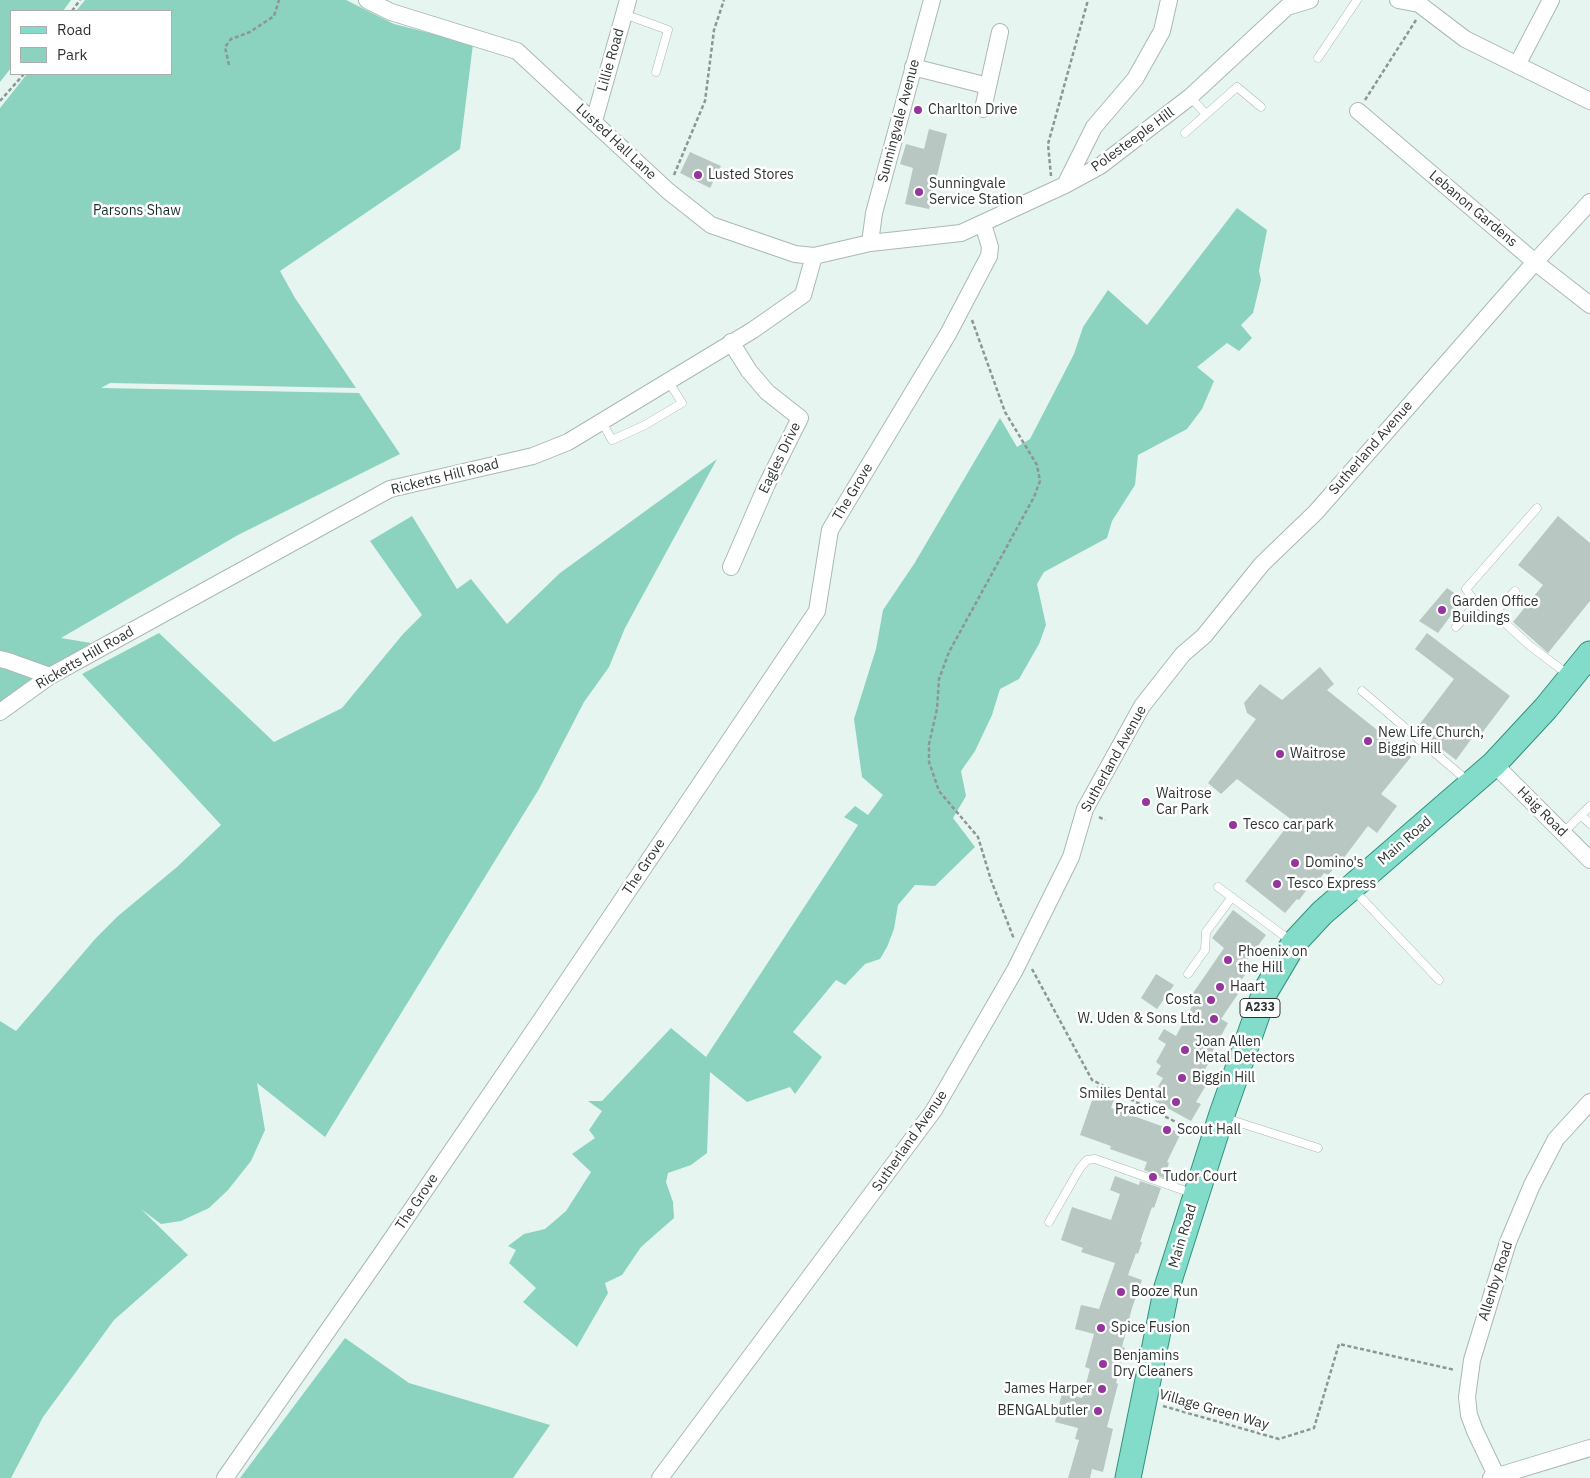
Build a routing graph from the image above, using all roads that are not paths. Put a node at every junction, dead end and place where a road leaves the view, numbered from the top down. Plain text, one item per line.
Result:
1 (367, 0) edge
2 (932, 0) edge
3 (1169, 0) edge
4 (1310, 0) edge
5 (1357, 0) edge
6 (1398, 0) edge
7 (1551, 0) edge
8 (1420, 4) edge
9 (626, 7) edge
10 (1000, 32) dead end
11 (1318, 58) dead end
12 (1517, 65) junction
13 (913, 67) junction
14 (656, 72) dead end
15 (988, 86) junction
16 (1190, 97) junction
17 (1590, 100) edge
18 (1261, 107) dead end
19 (983, 108) dead end
20 (1358, 111) road end
21 (1206, 113) junction
22 (594, 121) junction
23 (1185, 133) dead end
24 (1059, 188) junction
25 (1590, 202) edge
26 (982, 224) junction
27 (870, 243) junction
28 (814, 256) junction
29 (1535, 262) junction
30 (1590, 305) edge
31 (731, 342) junction
32 (669, 382) junction
33 (602, 422) junction
34 (1537, 508) dead end
35 (731, 566) dead end
36 (1515, 591) dead end
37 (1476, 604) junction
38 (1494, 613) junction
39 (1456, 627) dead end
40 (1590, 654) edge
41 (0, 659) edge
42 (50, 676) junction
43 (1571, 677) junction
44 (1362, 691) dead end
45 (0, 712) edge
46 (1494, 764) junction
47 (1471, 783) junction
48 (1590, 806) edge
49 (1580, 815) junction
50 (1590, 824) edge
51 (1563, 833) junction
52 (1590, 860) edge
53 (1218, 887) dead end
54 (1352, 887) junction
55 (1232, 897) junction
56 (1294, 943) junction
57 (1188, 974) dead end
58 (1439, 980) dead end
59 (1590, 1102) edge
60 (1221, 1117) junction
61 (1318, 1148) dead end
62 (1196, 1194) junction
63 (1049, 1222) dead end
64 (1590, 1448) edge
65 (1494, 1477) edge
66 (225, 1478) edge
67 (660, 1478) edge
68 (1128, 1478) edge

1 - 22 street, Lusted Hall Lane
2 - 13 street, Sunningvale Avenue
3 - 24 street
4 - 16 street, Polesteeple Hill
5 - 11 lane
6 - 8 street
7 - 12 street
8 - 12 street
9 - 14 lane
9 - 22 street, Lillie Road
10 - 15 street
12 - 17 street
13 - 15 street
13 - 27 street, Sunningvale Avenue
15 - 19 street
16 - 21 lane
16 - 24 street, Polesteeple Hill
18 - 21 lane
20 - 29 street, Lebanon Gardens
21 - 23 lane
22 - 28 street, Lusted Hall Lane
24 - 26 street, Polesteeple Hill
25 - 29 street, Sutherland Avenue
26 - 27 street, Polesteeple Hill
26 - 66 street, The Grove
27 - 28 street, Lusted Hall Lane
28 - 31 street, Ricketts Hill Road
29 - 30 street, Lebanon Gardens
29 - 67 street, Sutherland Avenue
31 - 32 street, Ricketts Hill Road
31 - 35 street, Eagles Drive
32 - 33 street, Ricketts Hill Road
32 - 33 lane
33 - 42 street, Ricketts Hill Road
34 - 37 lane
36 - 38 lane
37 - 38 lane
37 - 39 lane
38 - 43 lane
40 - 43 main road, Main Road / A233
41 - 42 street
42 - 45 street, Ricketts Hill Road
43 - 46 main road, Main Road / A233
44 - 47 lane
46 - 47 main road, Main Road / A233
46 - 51 street, Haig Road
47 - 54 main road, Main Road / A233
48 - 49 lane
49 - 50 lane
49 - 51 lane
51 - 52 street, Haig Road
53 - 55 lane
54 - 56 main road, Main Road / A233
54 - 58 lane
55 - 56 lane
55 - 57 lane
56 - 60 main road, Main Road / A233
59 - 65 street, Allenby Road
60 - 61 lane
60 - 62 main road, Main Road / A233
62 - 63 lane
62 - 68 main road, Main Road / A233
64 - 65 street

